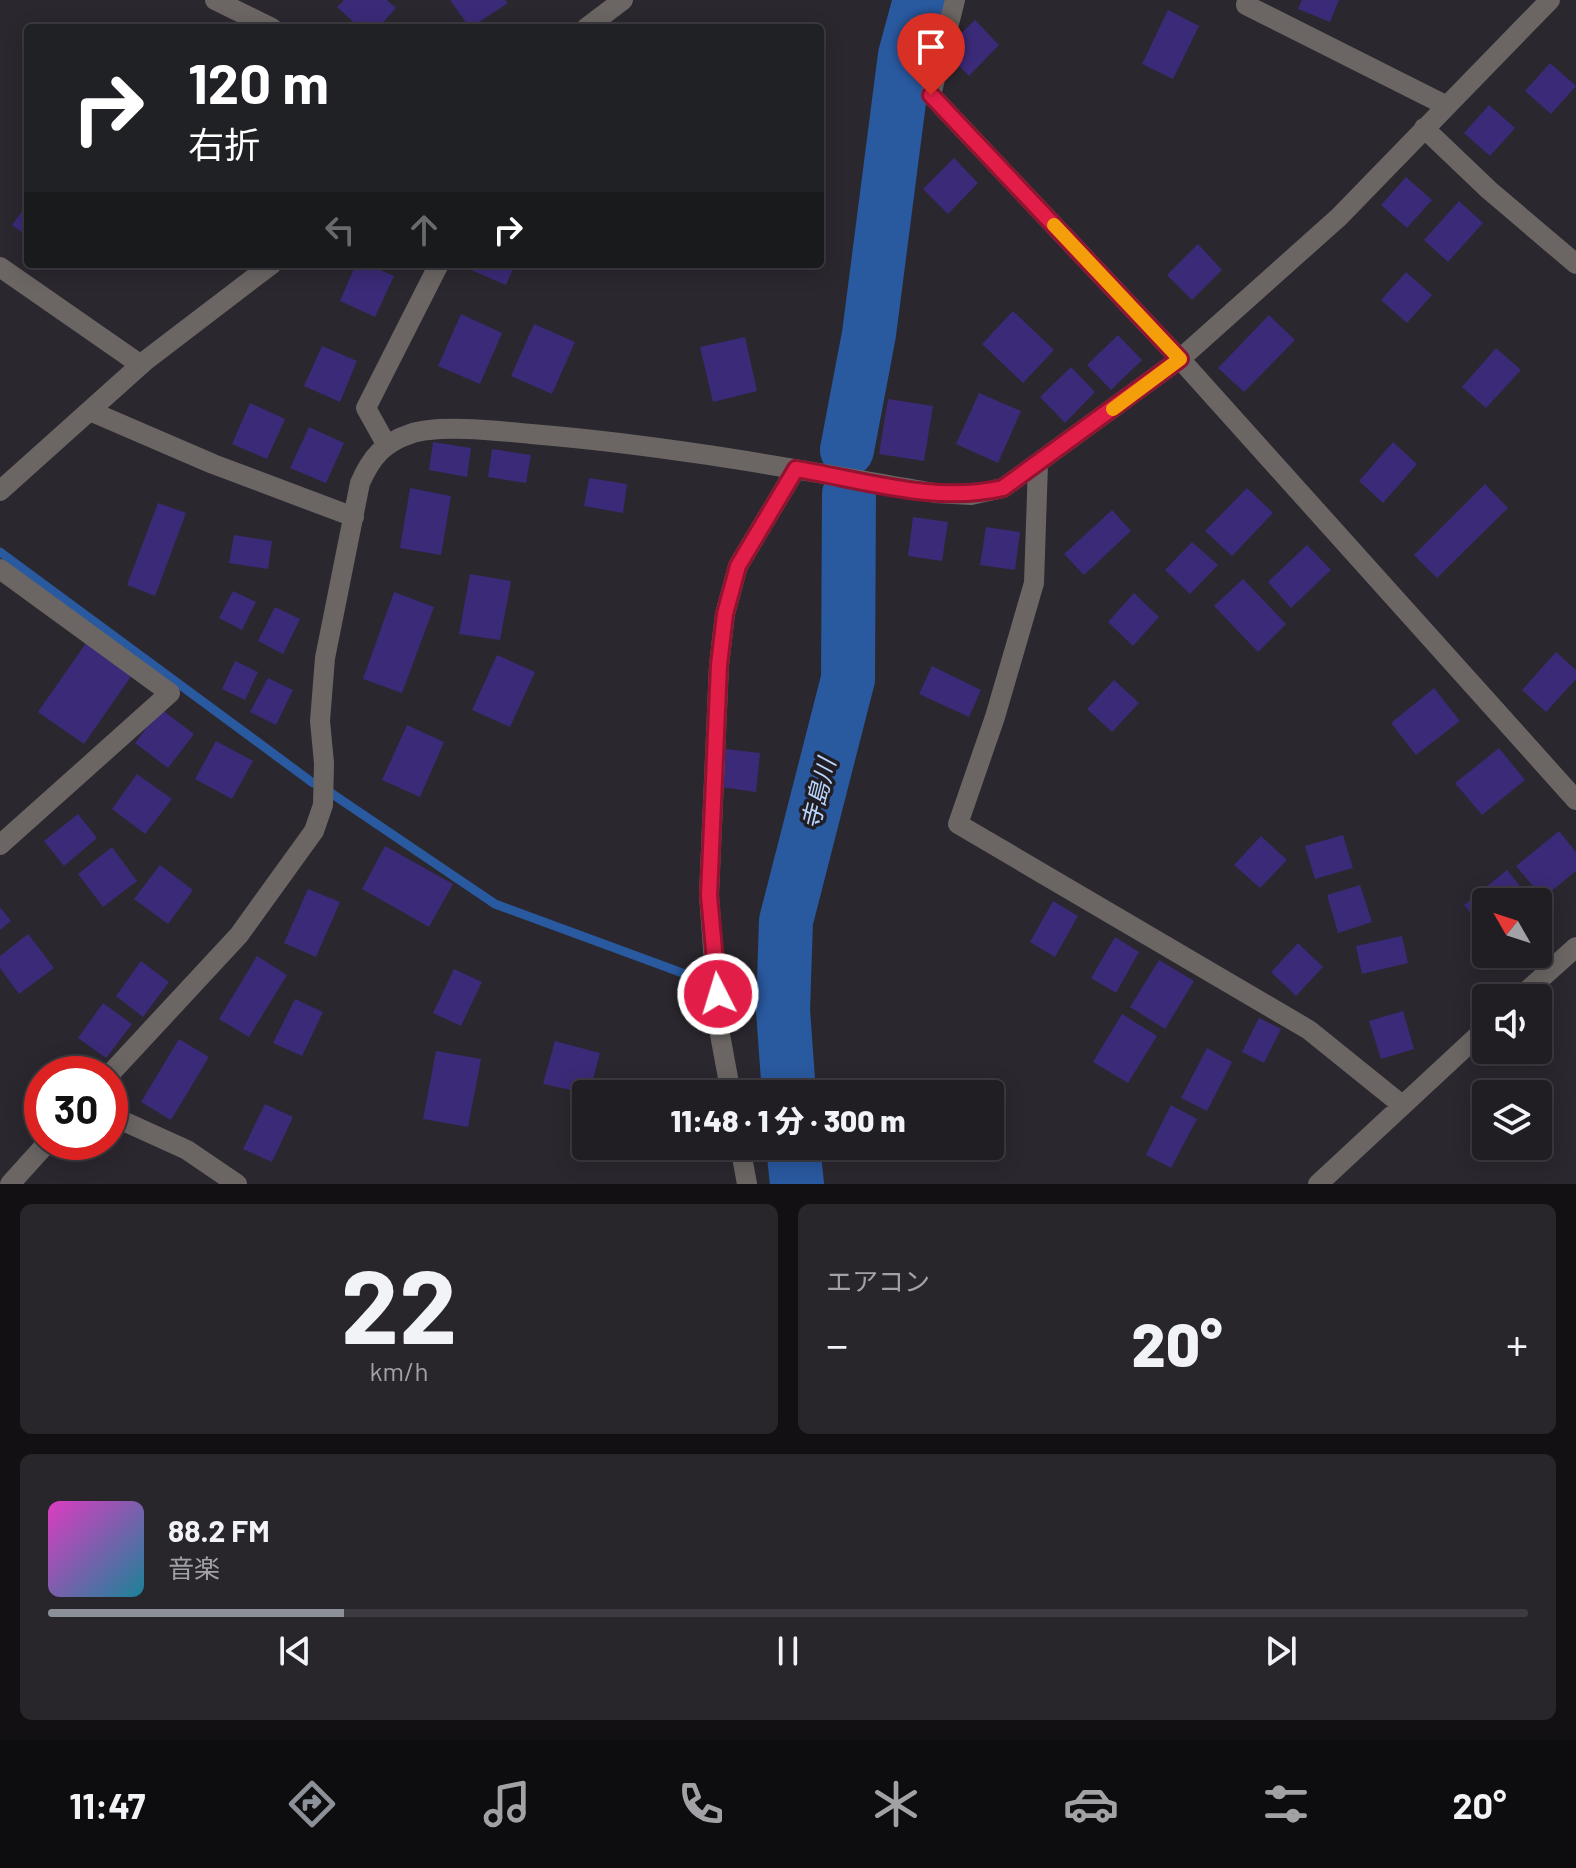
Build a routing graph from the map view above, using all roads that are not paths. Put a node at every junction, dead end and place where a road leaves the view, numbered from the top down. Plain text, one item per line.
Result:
1 (215, 0) edge
2 (955, 0) edge
3 (1247, 0) edge
4 (1550, 0) edge
5 (613, 3) edge
6 (264, 24) edge
7 (590, 24) edge
8 (1445, 105) junction
9 (1424, 128) junction
10 (1576, 264) edge
11 (0, 267) edge
12 (267, 268) edge
13 (437, 268) edge
14 (1180, 359) junction
15 (141, 365) junction
16 (90, 411) junction
17 (386, 444) junction
18 (1038, 464) junction
19 (796, 469) junction
20 (0, 491) edge
21 (354, 517) junction
22 (0, 569) edge
23 (1576, 800) edge
24 (0, 845) edge
25 (1576, 947) edge
26 (1535, 984) edge
27 (1472, 1041) edge
28 (127, 1056) edge
29 (728, 1080) edge
30 (1402, 1105) junction
31 (128, 1123) edge
32 (32, 1160) edge
33 (743, 1160) edge
34 (10, 1184) edge
35 (237, 1184) edge
36 (747, 1184) edge
37 (1318, 1184) edge

1 - 6 street
2 - 14 street
3 - 8 street
4 - 8 street
5 - 7 street
8 - 9 street
9 - 10 street
9 - 14 street
11 - 15 street
12 - 15 street
13 - 17 street
14 - 18 street
14 - 23 street
15 - 16 street
16 - 20 street
16 - 21 street
17 - 19 street
17 - 21 street
18 - 19 street
18 - 30 street
19 - 29 street
21 - 28 street
22 - 24 street
25 - 26 street
27 - 30 street
30 - 37 street
31 - 35 street
32 - 34 street
33 - 36 street

